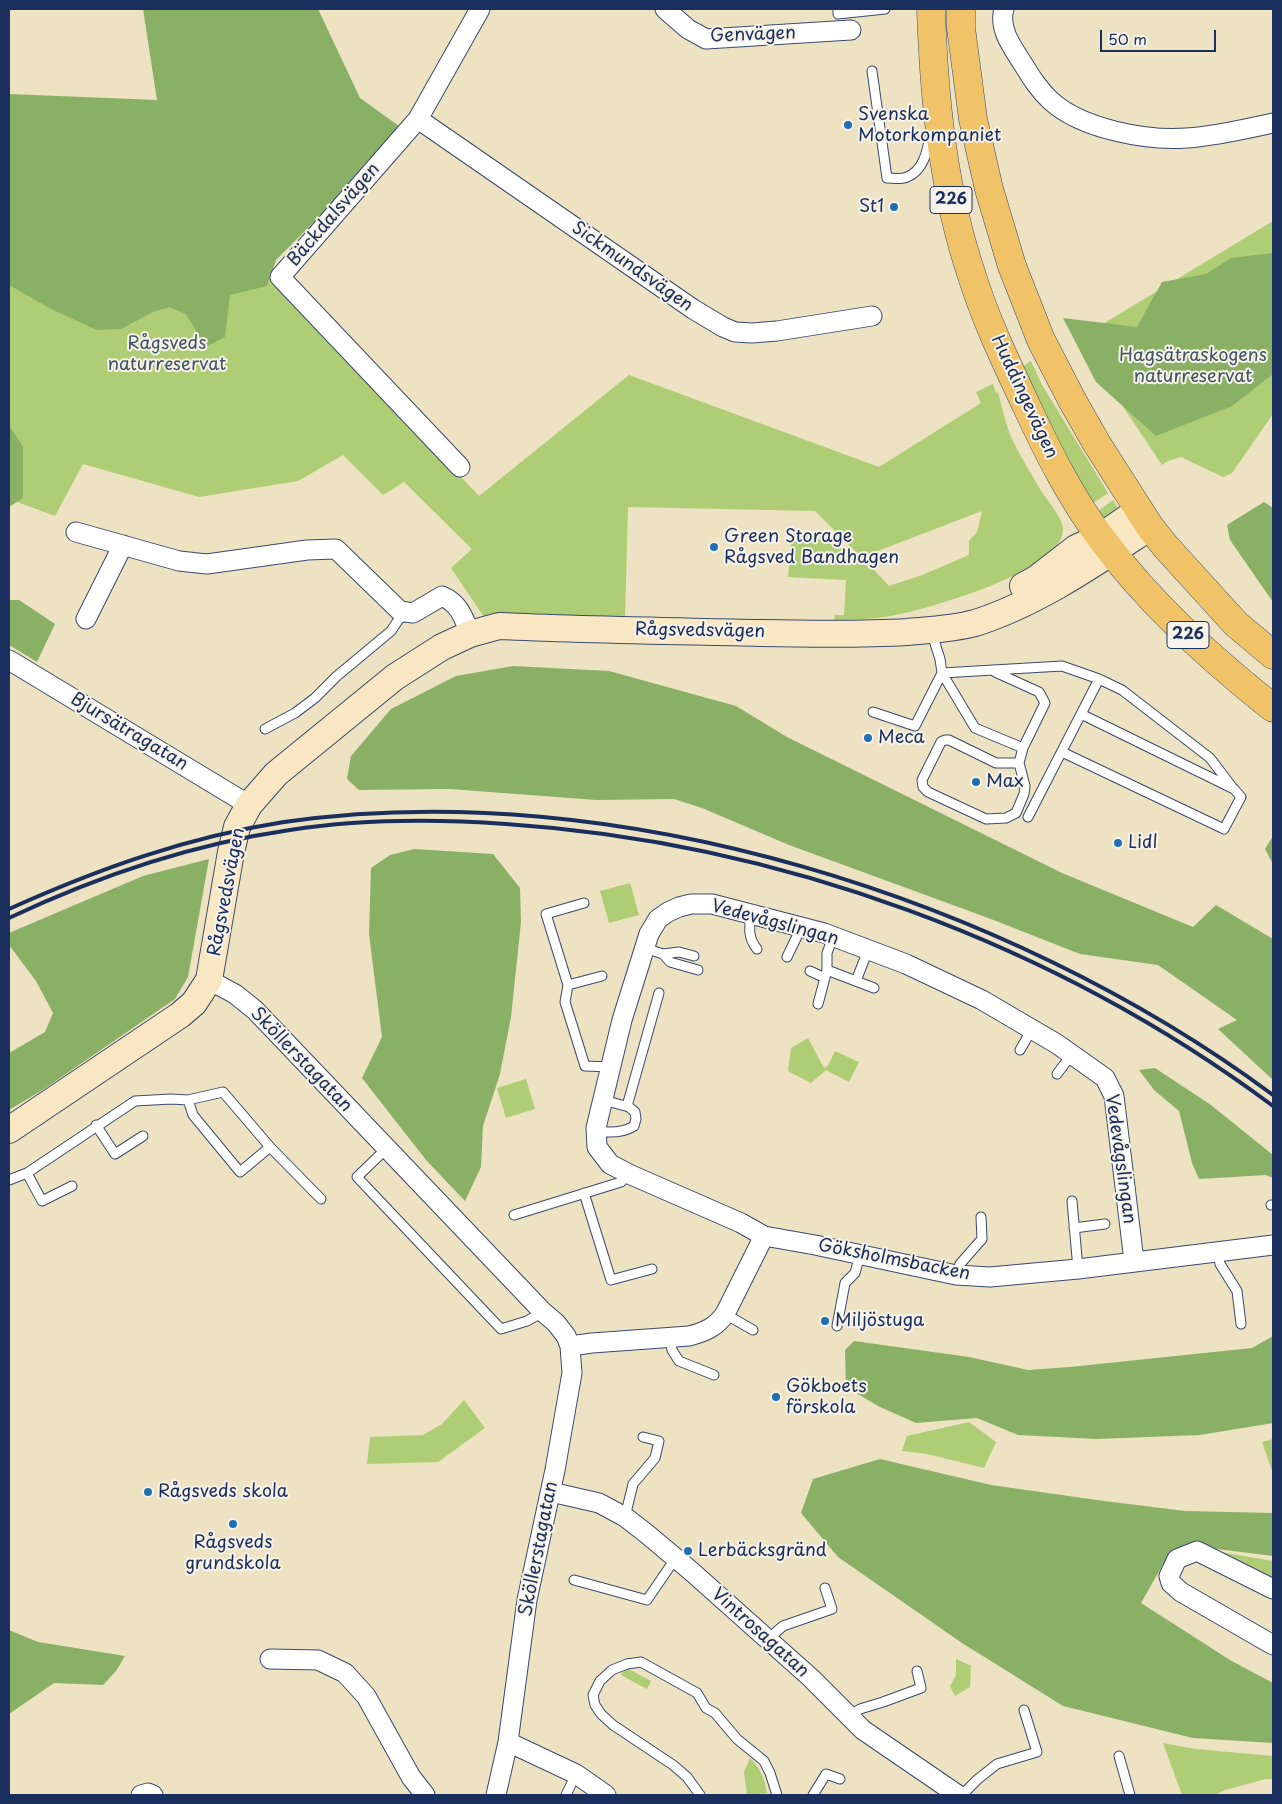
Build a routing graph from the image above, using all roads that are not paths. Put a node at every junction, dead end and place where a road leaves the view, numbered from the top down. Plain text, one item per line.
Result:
1 (480, 9) edge
2 (665, 9) edge
3 (838, 9) edge
4 (884, 9) edge
5 (932, 9) edge
6 (960, 9) edge
7 (1004, 9) edge
8 (851, 30) dead end
9 (872, 71) dead end
10 (936, 108) junction
11 (418, 119) junction
12 (1273, 123) edge
13 (872, 316) dead end
14 (460, 468) dead end
15 (1144, 519) junction
16 (76, 532) dead end
17 (1106, 544) junction
18 (123, 545) junction
19 (413, 613) junction
20 (86, 620) dead end
21 (930, 630) junction
22 (470, 634) junction
23 (1273, 655) edge
24 (10, 664) edge
25 (993, 670) junction
26 (942, 673) junction
27 (1099, 679) junction
28 (1273, 708) edge
29 (873, 712) dead end
30 (1081, 714) junction
31 (265, 729) dead end
32 (1023, 748) junction
33 (1062, 752) junction
34 (1019, 763) junction
35 (1234, 789) junction
36 (249, 805) junction
37 (1028, 817) dead end
38 (584, 903) dead end
39 (751, 914) junction
40 (801, 928) junction
41 (833, 937) junction
42 (645, 948) junction
43 (757, 949) dead end
44 (868, 950) junction
45 (663, 954) junction
46 (694, 956) dead end
47 (787, 957) dead end
48 (698, 970) dead end
49 (810, 971) dead end
50 (826, 974) junction
51 (602, 976) dead end
52 (209, 980) junction
53 (856, 982) junction
54 (568, 985) junction
55 (874, 988) dead end
56 (659, 993) dead end
57 (818, 1004) dead end
58 (1032, 1029) junction
59 (1020, 1050) dead end
60 (1072, 1054) junction
61 (611, 1068) junction
62 (1057, 1074) dead end
63 (188, 1100) junction
64 (603, 1100) junction
65 (627, 1106) junction
66 (96, 1125) junction
67 (9, 1130) edge
68 (596, 1131) junction
69 (143, 1136) dead end
70 (270, 1147) junction
71 (387, 1148) junction
72 (26, 1173) junction
73 (629, 1174) junction
74 (9, 1180) edge
75 (72, 1186) dead end
76 (584, 1194) junction
77 (321, 1199) dead end
78 (1072, 1201) dead end
79 (514, 1215) dead end
80 (981, 1217) dead end
81 (1105, 1224) dead end
82 (1074, 1228) junction
83 (764, 1236) junction
84 (1273, 1245) edge
85 (1218, 1252) junction
86 (860, 1255) junction
87 (1134, 1261) junction
88 (652, 1269) dead end
89 (1078, 1269) junction
90 (956, 1275) junction
91 (543, 1312) junction
92 (725, 1314) junction
93 (1241, 1324) dead end
94 (837, 1326) dead end
95 (753, 1330) dead end
96 (670, 1338) junction
97 (570, 1346) junction
98 (714, 1375) dead end
99 (644, 1437) dead end
100 (551, 1492) junction
101 (624, 1517) junction
102 (675, 1559) junction
103 (574, 1580) dead end
104 (825, 1588) dead end
105 (1273, 1590) edge
106 (767, 1640) junction
107 (1273, 1644) edge
108 (270, 1659) dead end
109 (917, 1671) dead end
110 (1024, 1710) dead end
111 (848, 1717) junction
112 (508, 1742) junction
113 (1119, 1756) dead end
114 (576, 1774) junction
115 (840, 1779) dead end
116 (141, 1795) edge
117 (153, 1795) edge
118 (425, 1795) edge
119 (496, 1795) edge
120 (566, 1795) edge
121 (606, 1795) edge
122 (700, 1795) edge
123 (777, 1795) edge
124 (813, 1795) edge
125 (958, 1795) edge
126 (962, 1795) edge
127 (1130, 1795) edge

1 - 11 street, Bäckdalsvägen
2 - 8 street, Genvägen
3 - 4 lane
5 - 10 main road, Huddingevägen / 226
6 - 15 main road, 226
7 - 12 street
9 - 10 lane
10 - 17 main road, Huddingevägen / 226
11 - 13 street, Sickmundsvägen
11 - 14 street, Bäckdalsvägen
15 - 17 street, Rågsvedsvägen
15 - 23 main road, 226
16 - 18 street
17 - 21 street, Rågsvedsvägen
17 - 28 main road, Huddingevägen / 226
18 - 19 street
18 - 20 street
19 - 22 street
19 - 31 lane
21 - 22 street, Rågsvedsvägen
21 - 26 lane
22 - 36 street, Rågsvedsvägen
24 - 36 street, Bjursätragatan
25 - 26 lane
25 - 27 lane
25 - 32 lane
26 - 29 lane
26 - 32 lane
27 - 30 lane
27 - 35 lane
30 - 33 lane
30 - 35 lane
32 - 34 lane
33 - 35 lane
33 - 37 lane
34 - 34 lane
36 - 52 street, Rågsvedsvägen
38 - 54 lane
39 - 40 street, Vedevågslingan
39 - 42 street, Vedevågslingan
39 - 43 lane
40 - 41 street, Vedevågslingan
40 - 47 lane
41 - 44 street, Vedevågslingan
41 - 50 lane
42 - 45 lane
42 - 61 street, Vedevågslingan
44 - 53 lane
44 - 58 street, Vedevågslingan
45 - 46 lane
45 - 48 lane
49 - 50 lane
50 - 53 lane
50 - 57 lane
51 - 54 lane
52 - 67 street, Rågsvedsvägen
52 - 71 street, Sköllerstagatan
53 - 55 lane
54 - 61 lane
56 - 65 lane
58 - 59 lane
58 - 60 street, Vedevågslingan
60 - 62 lane
60 - 87 street, Vedevågslingan
61 - 64 street, Vedevågslingan
63 - 66 lane
63 - 70 lane
63 - 70 lane
64 - 65 lane
64 - 68 street, Vedevågslingan
65 - 68 lane
66 - 69 lane
66 - 72 lane
68 - 73 street, Vedevågslingan
70 - 77 lane
71 - 91 street, Sköllerstagatan
71 - 91 lane
72 - 74 lane
72 - 75 lane
73 - 76 lane
73 - 83 street, Vedevågslingan
76 - 79 lane
76 - 88 lane
78 - 82 lane
80 - 90 lane
81 - 82 lane
82 - 89 lane
83 - 86 street, Göksholmsbacken
83 - 92 street
84 - 85 street, Göksholmsbacken
85 - 87 street, Göksholmsbacken
85 - 93 lane
86 - 90 street, Göksholmsbacken
86 - 94 lane
87 - 89 street, Göksholmsbacken
89 - 90 street, Göksholmsbacken
91 - 97 street, Sköllerstagatan
92 - 95 lane
92 - 96 street
96 - 97 street
96 - 98 lane
97 - 100 street, Sköllerstagatan
99 - 101 lane
100 - 101 street, Vintrosagatan
100 - 112 street, Sköllerstagatan
101 - 102 street, Vintrosagatan
102 - 103 lane
102 - 106 street, Vintrosagatan
104 - 106 lane
105 - 107 street
106 - 111 street, Vintrosagatan
108 - 118 street
109 - 111 lane
110 - 126 lane
111 - 125 street, Vintrosagatan
112 - 114 street
112 - 119 street, Sköllerstagatan
113 - 127 lane
114 - 120 lane
114 - 121 street
115 - 124 lane
116 - 117 street
122 - 123 lane

